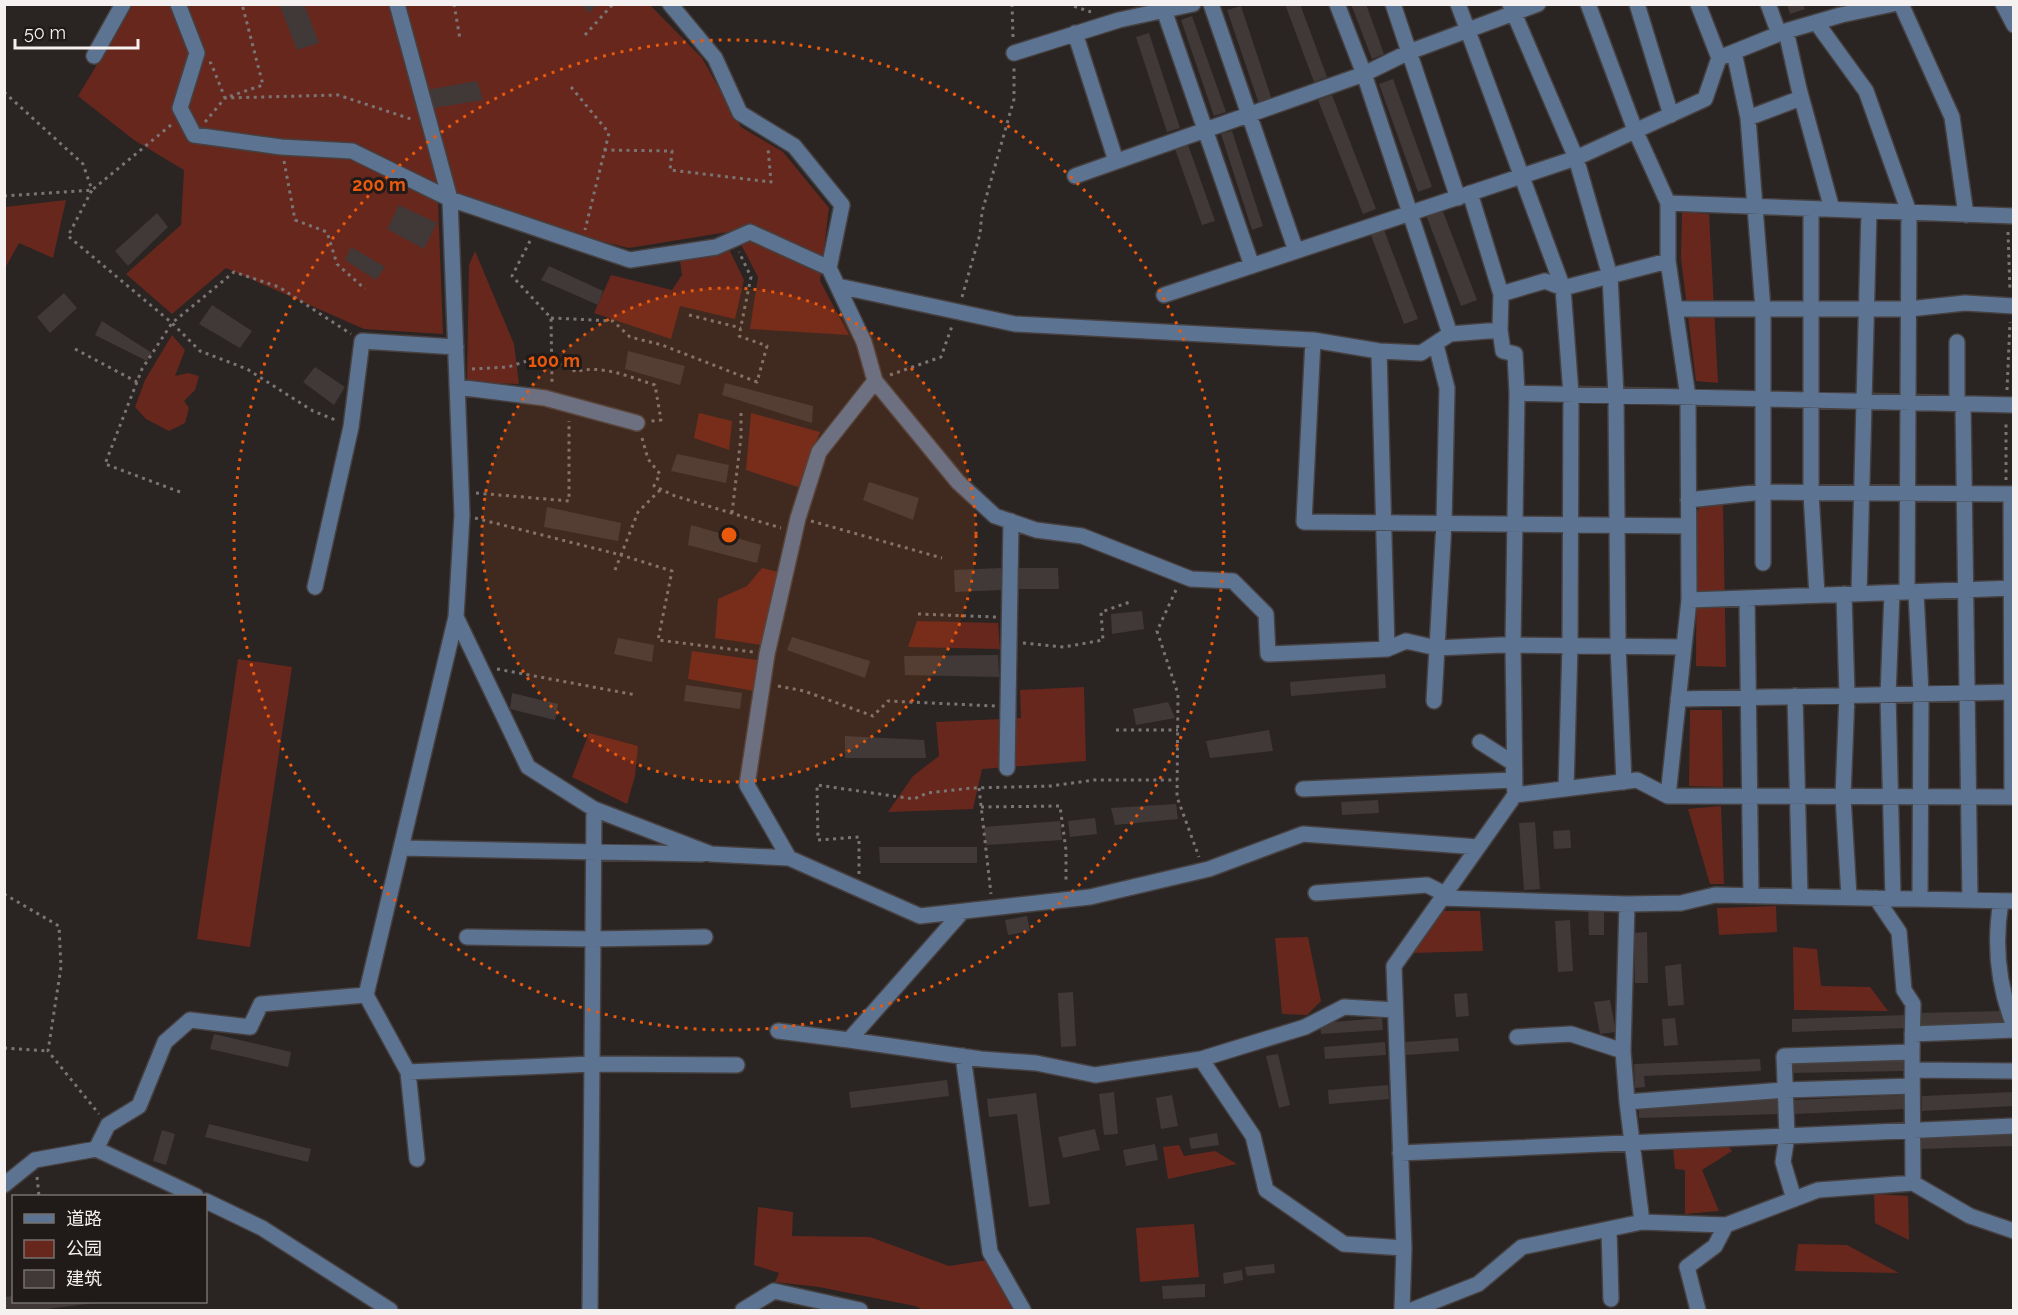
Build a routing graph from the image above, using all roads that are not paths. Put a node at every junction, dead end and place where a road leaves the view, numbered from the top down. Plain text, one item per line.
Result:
1 (123, 4) edge
2 (178, 4) edge
3 (397, 4) edge
4 (670, 4) edge
5 (1193, 4) edge
6 (1211, 4) edge
7 (1337, 4) edge
8 (1392, 4) edge
9 (1458, 4) edge
10 (1538, 4) edge
11 (1588, 4) edge
12 (1637, 4) edge
13 (1698, 4) edge
14 (1768, 4) edge
15 (1893, 4) edge
16 (1901, 4) edge
17 (2003, 4) edge
18 (1511, 8) edge
19 (1164, 10) junction
20 (1839, 10) edge
21 (1816, 22) junction
22 (2013, 25) edge
23 (1467, 30) junction
24 (1783, 32) junction
25 (1075, 33) junction
26 (1409, 52) junction
27 (1014, 54) road end
28 (1726, 55) junction
29 (94, 56) dead end
30 (1364, 74) junction
31 (1802, 98) junction
32 (1248, 114) junction
33 (1671, 115) junction
34 (1748, 118) junction
35 (1206, 129) junction
36 (1635, 130) junction
37 (1576, 158) junction
38 (1116, 161) junction
39 (1074, 176) dead end
40 (1521, 177) junction
41 (1464, 195) junction
42 (450, 199) junction
43 (1668, 203) junction
44 (1756, 206) junction
45 (1811, 208) junction
46 (1832, 209) junction
47 (1869, 211) junction
48 (1909, 212) junction
49 (1410, 213) junction
50 (1966, 215) junction
51 (2011, 216) edge
52 (1296, 251) junction
53 (1668, 261) junction
54 (1252, 266) junction
55 (830, 268) junction
56 (1610, 276) junction
57 (838, 286) junction
58 (1563, 288) junction
59 (1501, 294) junction
60 (1164, 296) dead end
61 (2012, 306) edge
62 (1675, 309) junction
63 (1763, 309) junction
64 (1813, 309) junction
65 (1867, 309) junction
66 (1909, 309) junction
67 (1500, 330) junction
68 (1450, 334) junction
69 (1313, 340) junction
70 (1957, 342) dead end
71 (1436, 345) junction
72 (456, 347) junction
73 (1379, 351) junction
74 (874, 381) junction
75 (457, 387) junction
76 (1517, 393) junction
77 (1571, 394) junction
78 (1616, 395) junction
79 (1688, 397) junction
80 (1763, 399) junction
81 (1812, 400) junction
82 (1865, 401) junction
83 (1908, 403) junction
84 (1960, 404) junction
85 (2010, 405) edge
86 (637, 423) dead end
87 (1762, 492) junction
88 (1811, 493) junction
89 (1863, 493) junction
90 (1908, 494) junction
91 (1965, 494) junction
92 (2010, 494) edge
93 (1688, 500) junction
94 (1011, 521) junction
95 (1385, 523) junction
96 (1444, 523) junction
97 (1514, 524) junction
98 (1569, 525) junction
99 (1618, 525) junction
100 (1688, 526) junction
101 (1763, 563) dead end
102 (315, 587) dead end
103 (2012, 588) edge
104 (1964, 590) junction
105 (1905, 592) junction
106 (1851, 594) junction
107 (1817, 595) junction
108 (1747, 598) junction
109 (1689, 600) junction
110 (456, 617) junction
111 (1513, 645) junction
112 (1570, 646) junction
113 (1618, 646) junction
114 (1684, 647) junction
115 (1437, 648) junction
116 (1387, 649) junction
117 (2012, 692) edge
118 (1966, 693) junction
119 (1921, 694) junction
120 (1847, 695) junction
121 (1888, 695) junction
122 (1795, 696) junction
123 (1748, 698) junction
124 (1678, 699) junction
125 (1434, 701) dead end
126 (1480, 742) dead end
127 (1007, 768) dead end
128 (1624, 782) junction
129 (1514, 788) junction
130 (1303, 789) dead end
131 (1566, 789) junction
132 (1668, 796) junction
133 (1843, 796) junction
134 (1892, 796) junction
135 (1967, 796) junction
136 (1921, 797) junction
137 (2013, 797) edge
138 (1750, 798) junction
139 (1799, 798) junction
140 (594, 809) junction
141 (1478, 847) junction
142 (401, 848) junction
143 (594, 853) junction
144 (711, 854) junction
145 (789, 858) junction
146 (1316, 893) dead end
147 (1444, 896) junction
148 (1751, 896) junction
149 (1800, 896) junction
150 (1849, 897) junction
151 (1876, 898) junction
152 (1893, 898) junction
153 (1920, 899) junction
154 (1970, 900) junction
155 (2007, 901) edge
156 (1628, 904) junction
157 (962, 912) junction
158 (467, 937) dead end
159 (705, 937) dead end
160 (593, 939) junction
161 (366, 994) junction
162 (1395, 1010) junction
163 (2013, 1028) edge
164 (778, 1031) dead end
165 (1912, 1034) junction
166 (1517, 1037) dead end
167 (849, 1040) junction
168 (1623, 1051) junction
169 (1912, 1052) junction
170 (963, 1056) junction
171 (1201, 1059) junction
172 (592, 1064) junction
173 (737, 1065) dead end
174 (2013, 1071) edge
175 (408, 1072) junction
176 (1912, 1078) junction
177 (1785, 1090) junction
178 (1628, 1102) junction
179 (2013, 1126) edge
180 (1912, 1130) junction
181 (1787, 1136) junction
182 (1633, 1143) junction
183 (96, 1149) junction
184 (1400, 1153) junction
185 (417, 1159) dead end
186 (1913, 1183) junction
187 (4, 1185) edge
188 (192, 1195) edge
189 (1794, 1199) junction
190 (207, 1201) edge
191 (1642, 1222) junction
192 (1726, 1224) junction
193 (1609, 1229) junction
194 (2013, 1231) edge
195 (1404, 1248) junction
196 (1611, 1299) dead end
197 (390, 1311) edge
198 (590, 1311) edge
199 (743, 1311) edge
200 (860, 1311) edge
201 (1023, 1311) edge
202 (1402, 1311) edge
203 (1412, 1311) edge
204 (1698, 1311) edge

1 - 29 street
2 - 42 street
3 - 42 street
4 - 55 street
5 - 19 street
6 - 32 street
7 - 30 street
8 - 26 street
9 - 23 street
10 - 18 street
11 - 36 street
12 - 33 street
13 - 28 street
14 - 24 street
15 - 20 street
16 - 50 street
17 - 22 street
18 - 23 street
18 - 37 street
19 - 25 street
19 - 35 street
20 - 21 street
21 - 24 street
21 - 48 street
23 - 26 street
23 - 40 street
24 - 28 street
24 - 31 street
25 - 27 street
25 - 38 street
26 - 30 street
26 - 41 street
28 - 33 street
28 - 34 street
30 - 32 street
30 - 49 street
31 - 34 street
31 - 46 street
32 - 35 street
32 - 52 street
33 - 36 street
34 - 44 street
35 - 38 street
35 - 54 street
36 - 37 street
36 - 43 street
37 - 40 street
37 - 56 street
38 - 39 street
40 - 41 street
40 - 58 street
41 - 49 street
41 - 59 street
42 - 55 street
42 - 72 street
43 - 44 street
43 - 53 street
44 - 45 street
44 - 63 street
45 - 46 street
45 - 64 street
46 - 47 street
47 - 48 street
47 - 65 street
48 - 50 street
48 - 66 street
49 - 52 street
49 - 68 street
50 - 51 street
52 - 54 street
53 - 56 street
53 - 62 street
54 - 60 street
55 - 57 street
56 - 58 street
56 - 78 street
57 - 69 street
57 - 74 street
58 - 59 street
58 - 77 street
59 - 67 street
61 - 66 street
62 - 63 street
62 - 79 street
63 - 64 street
63 - 80 street
64 - 65 street
64 - 81 street
65 - 66 street
65 - 82 street
66 - 83 street
67 - 68 street
67 - 76 street
68 - 71 street
69 - 73 street
69 - 95 street
70 - 84 street
71 - 73 street
71 - 96 street
72 - 75 street
72 - 102 street
73 - 95 street
74 - 94 street
74 - 145 street
75 - 86 street
75 - 110 street
76 - 77 street
76 - 97 street
77 - 78 street
77 - 98 street
78 - 79 street
78 - 99 street
79 - 80 street
79 - 93 street
80 - 81 street
80 - 87 street
81 - 82 street
81 - 88 street
82 - 83 street
82 - 89 street
83 - 84 street
83 - 90 street
84 - 85 street
84 - 91 street
87 - 88 street
87 - 93 street
87 - 101 street
88 - 89 street
88 - 107 street
89 - 90 street
89 - 106 street
90 - 91 street
90 - 105 street
91 - 92 street
91 - 104 street
92 - 103 street
93 - 100 street
94 - 116 street
94 - 127 street
95 - 96 street
95 - 116 street
96 - 97 street
96 - 115 street
97 - 98 street
97 - 111 street
98 - 99 street
98 - 112 street
99 - 100 street
99 - 113 street
100 - 109 street
103 - 104 street
103 - 117 street
104 - 105 street
104 - 118 street
105 - 106 street
105 - 119 street
105 - 121 street
106 - 107 street
106 - 120 street
107 - 108 street
108 - 109 street
108 - 123 street
109 - 114 street
110 - 140 street
110 - 142 street
111 - 112 street
111 - 115 street
111 - 129 street
112 - 113 street
112 - 131 street
113 - 114 street
113 - 128 street
114 - 124 street
115 - 116 street
115 - 125 street
117 - 118 street
117 - 137 street
118 - 119 street
118 - 135 street
119 - 121 street
119 - 136 street
120 - 121 street
120 - 122 street
120 - 133 street
121 - 134 street
122 - 123 street
122 - 139 street
123 - 124 street
123 - 138 street
124 - 132 street
126 - 129 street
128 - 131 street
128 - 132 street
129 - 130 street
129 - 131 street
129 - 141 street
132 - 138 street
133 - 134 street
133 - 139 street
133 - 150 street
134 - 136 street
134 - 152 street
135 - 136 street
135 - 137 street
135 - 154 street
136 - 153 street
138 - 139 street
138 - 148 street
139 - 149 street
140 - 143 street
140 - 144 street
141 - 147 street
141 - 157 street
142 - 143 street
142 - 161 street
143 - 144 street
143 - 160 street
144 - 145 street
145 - 157 street
146 - 147 street
147 - 156 street
147 - 162 street
148 - 149 street
148 - 156 street
149 - 150 street
150 - 151 street
151 - 152 street
151 - 165 street
152 - 153 street
153 - 154 street
154 - 155 street
155 - 163 street
156 - 168 street
157 - 167 street
158 - 160 street
159 - 160 street
160 - 172 street
161 - 175 street
161 - 183 street
162 - 171 street
162 - 184 street
163 - 165 street
164 - 167 street
165 - 169 street
166 - 168 street
167 - 170 street
168 - 178 street
169 - 176 street
169 - 177 street
170 - 171 street
170 - 201 street
171 - 195 street
172 - 173 street
172 - 175 street
172 - 198 street
174 - 176 street
175 - 185 street
176 - 177 street
176 - 180 street
177 - 178 street
177 - 181 street
178 - 182 street
179 - 180 street
180 - 181 street
180 - 186 street
181 - 182 street
181 - 189 street
182 - 184 street
182 - 191 street
183 - 187 street
183 - 188 street
184 - 195 street
186 - 189 street
186 - 194 street
189 - 192 street
190 - 197 street
191 - 192 street
191 - 193 street
192 - 204 street
193 - 196 street
193 - 203 street
195 - 202 street
199 - 200 street

